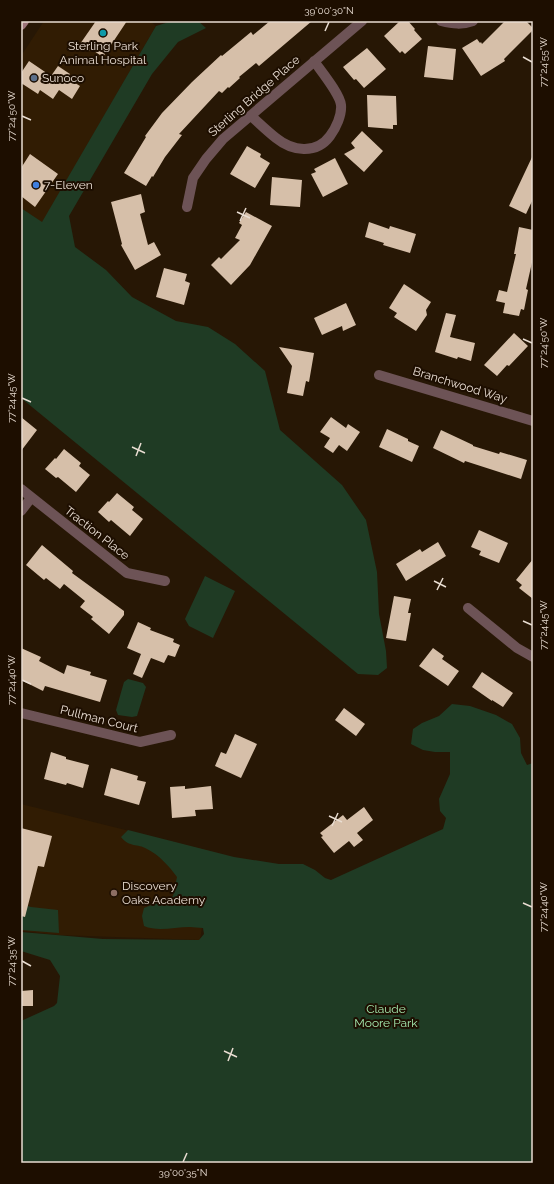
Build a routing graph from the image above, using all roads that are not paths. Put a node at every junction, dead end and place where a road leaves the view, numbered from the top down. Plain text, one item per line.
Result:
1 (24, 21) edge
2 (362, 21) edge
3 (441, 21) edge
4 (473, 21) edge
5 (21, 25) edge
6 (314, 61) junction
7 (251, 116) junction
8 (187, 207) dead end
9 (379, 375) dead end
10 (532, 419) edge
11 (21, 489) edge
12 (31, 498) junction
13 (21, 511) edge
14 (165, 581) dead end
15 (468, 608) dead end
16 (533, 657) edge
17 (21, 713) edge
18 (171, 735) dead end

1 - 5 main road
2 - 6 street, Sterling Bridge Place
3 - 4 street
6 - 7 street, Sterling Bridge Place
6 - 7 street
7 - 8 street, Sterling Bridge Place
9 - 10 street, Branchwood Way
11 - 12 street, Traction Place
12 - 13 street
12 - 14 street, Traction Place
15 - 16 street
17 - 18 street, Pullman Court

